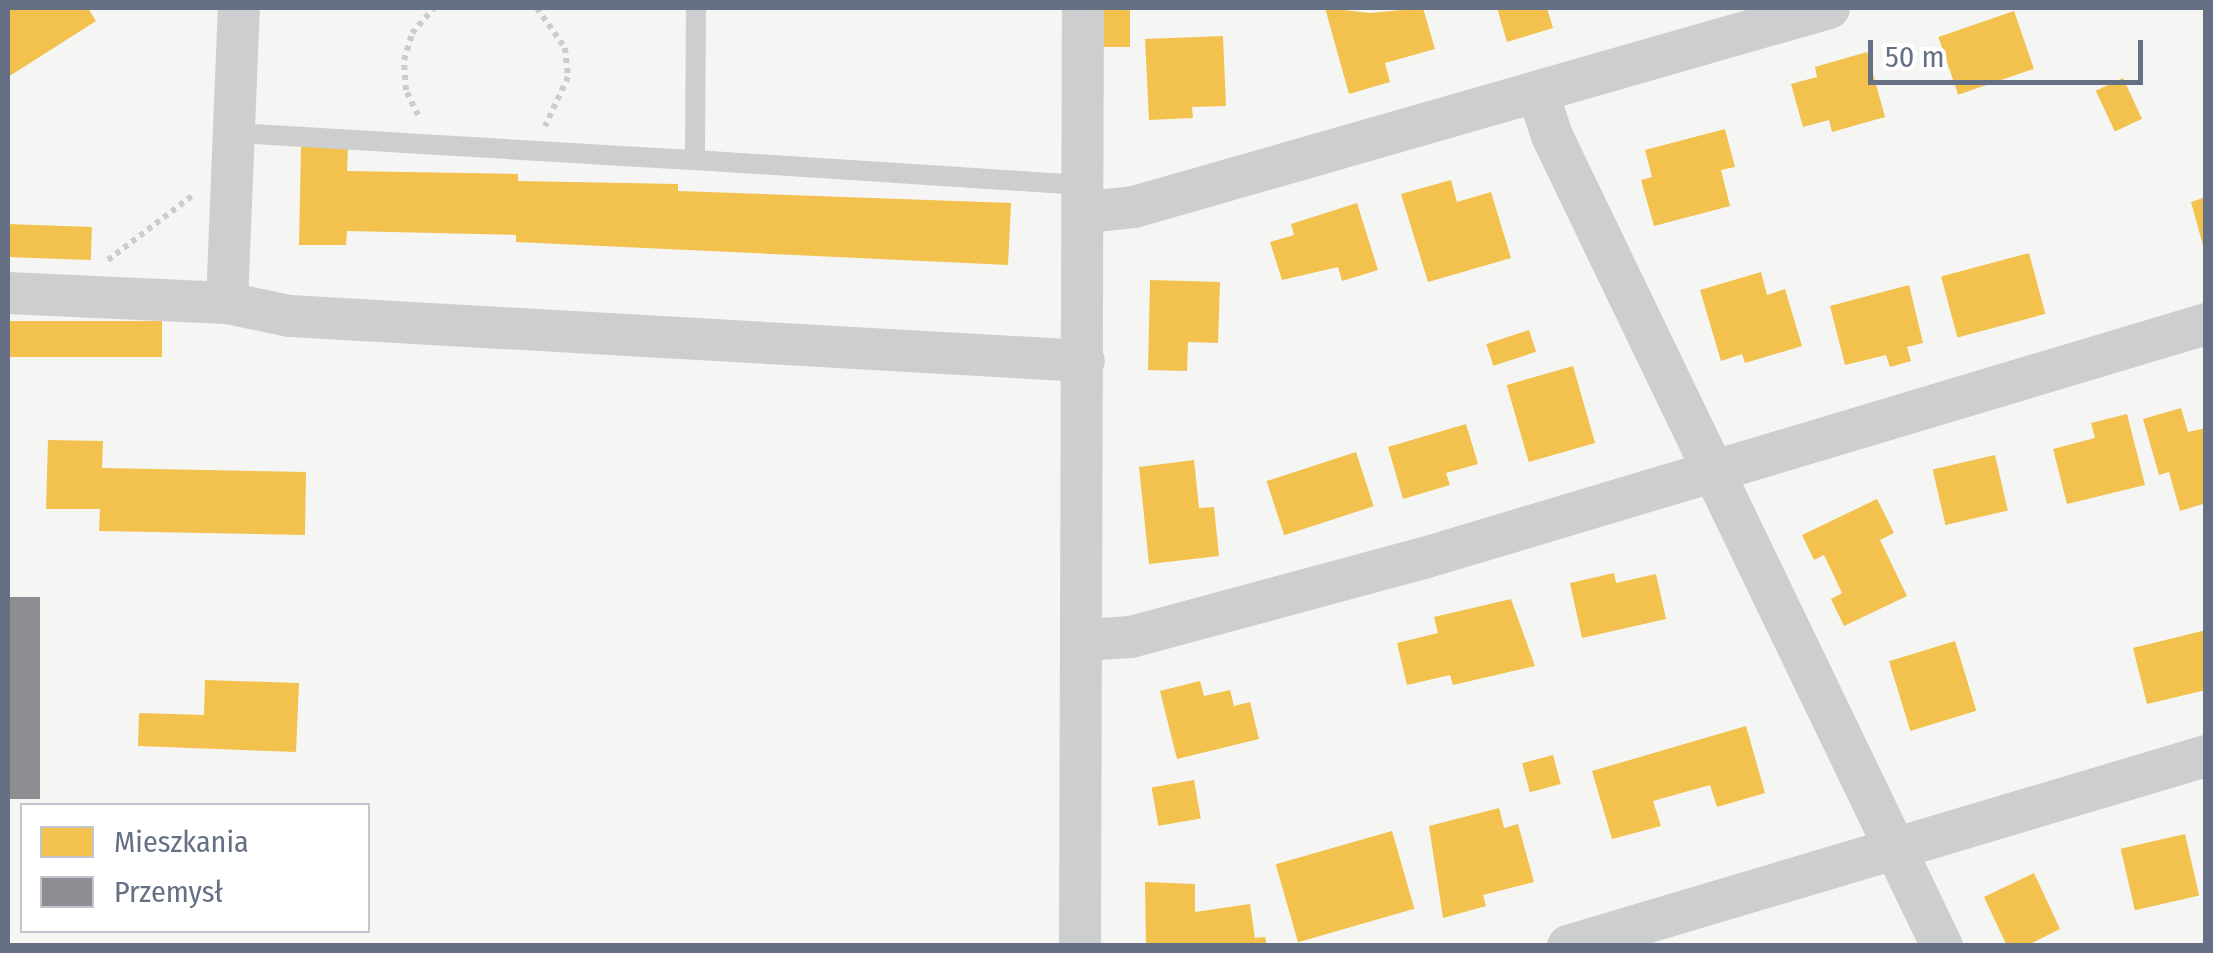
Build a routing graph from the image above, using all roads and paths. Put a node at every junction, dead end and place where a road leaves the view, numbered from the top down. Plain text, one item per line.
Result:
1 (238, 8) edge
2 (434, 8) edge
3 (537, 8) edge
4 (696, 8) edge
5 (1083, 8) edge
6 (1829, 8) edge
7 (1538, 92) junction
8 (236, 133) junction
9 (441, 149) junction
10 (514, 154) junction
11 (695, 160) junction
12 (208, 185) dead end
13 (1085, 198) junction
14 (84, 292) junction
15 (8, 293) edge
16 (227, 303) junction
17 (2206, 324) edge
18 (1084, 361) junction
19 (1714, 472) junction
20 (1082, 640) junction
21 (2206, 756) edge
22 (1896, 847) junction
23 (1080, 946) edge
24 (1568, 946) edge
25 (1942, 946) edge

1 - 8 street
2 - 9 path
3 - 10 path
4 - 11 lane
5 - 13 street
6 - 7 street
7 - 13 street
7 - 19 street
8 - 9 lane
8 - 16 street
9 - 10 lane
10 - 11 lane
11 - 13 lane
12 - 14 path
13 - 18 street
14 - 15 street
14 - 16 street
16 - 18 street
17 - 19 street
18 - 20 street
19 - 20 street
19 - 22 street
20 - 23 street
21 - 22 street
22 - 24 street
22 - 25 street

